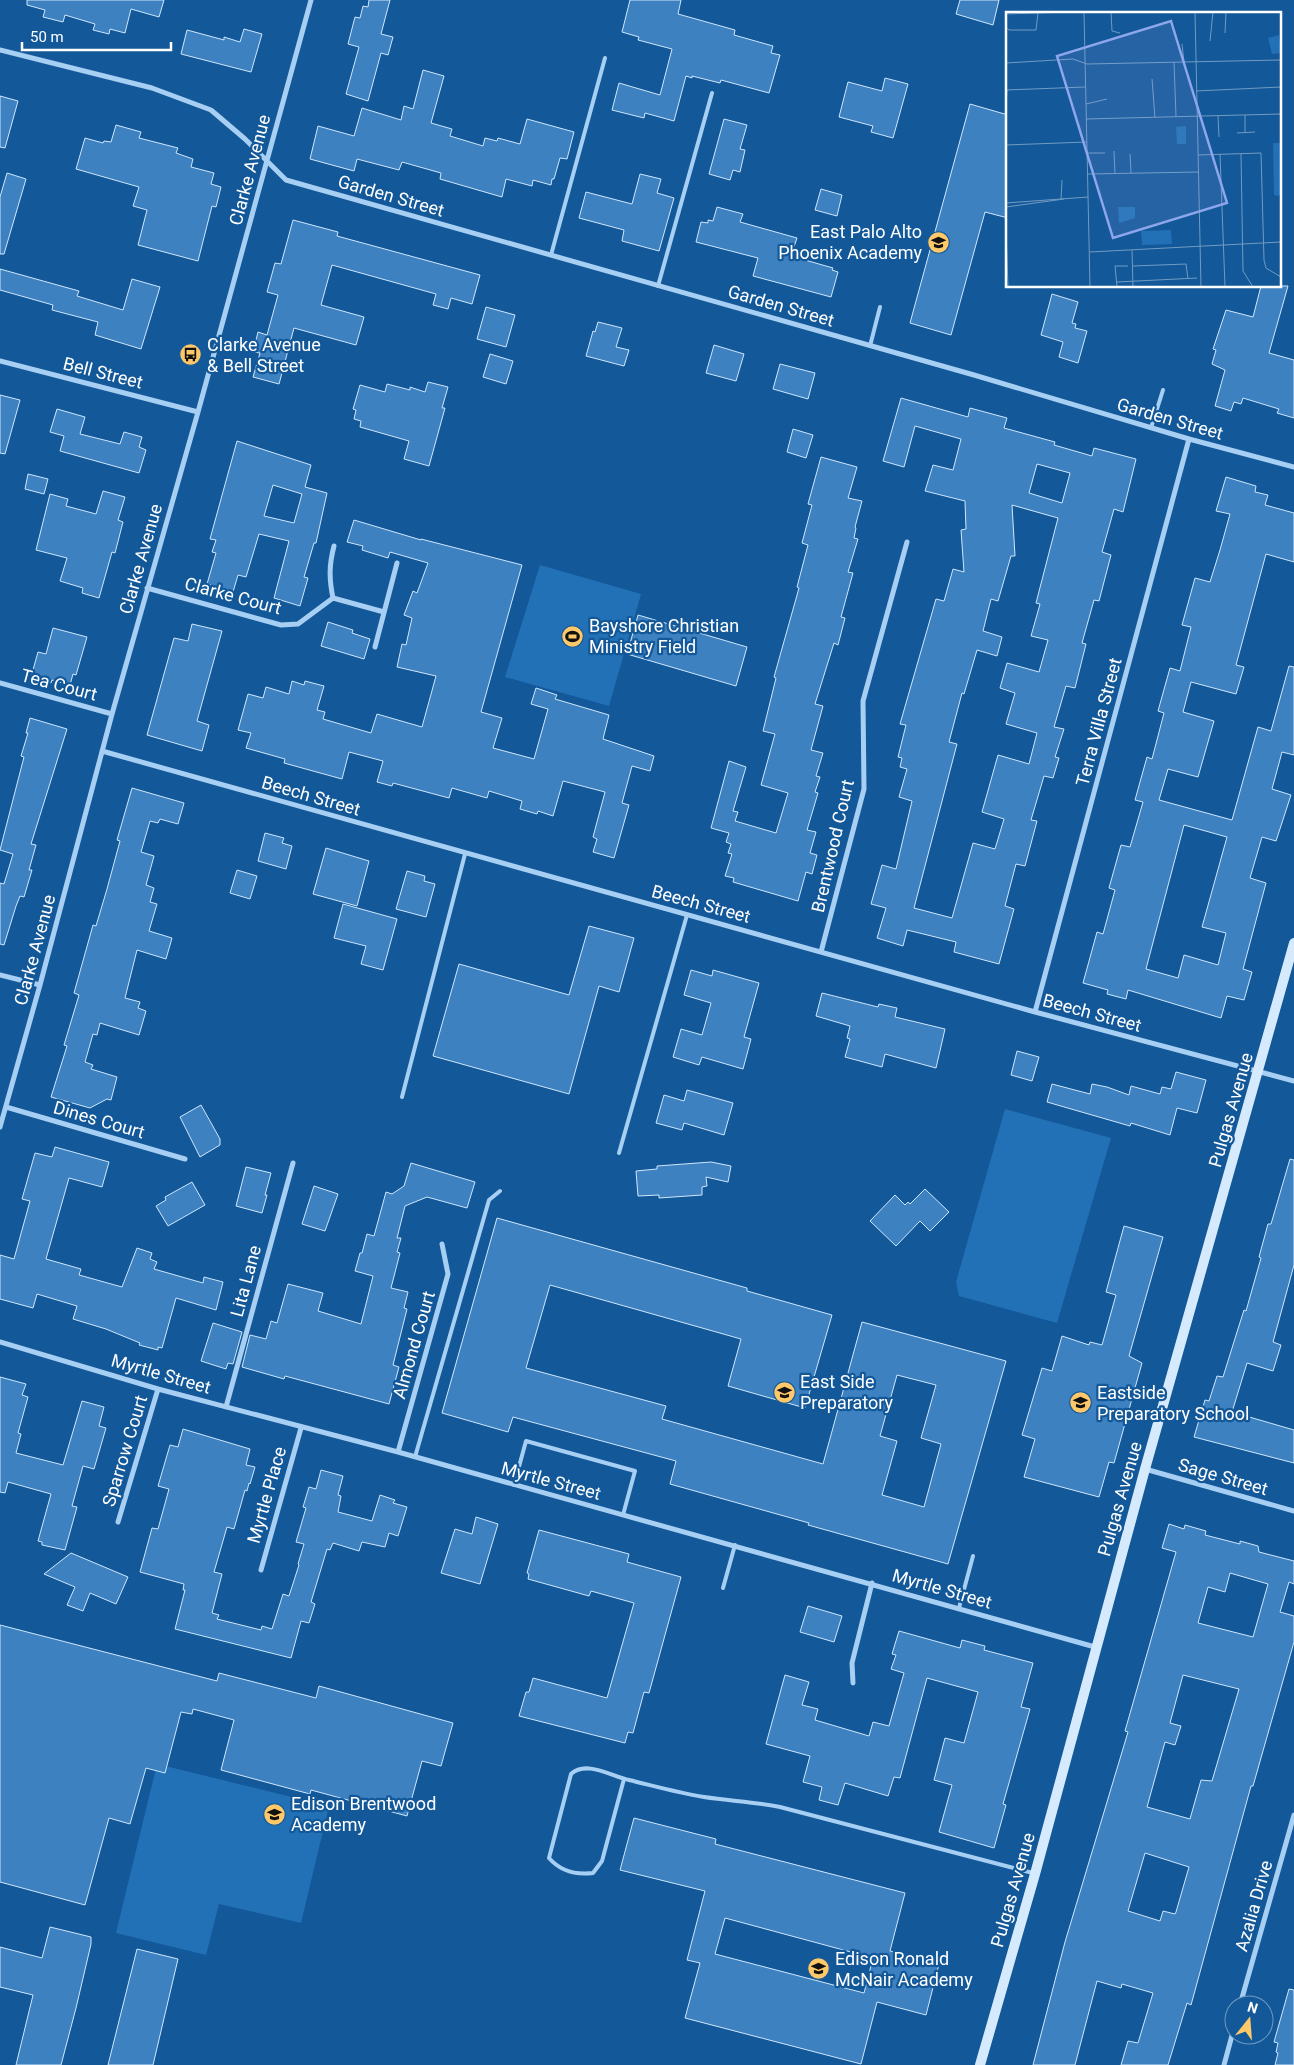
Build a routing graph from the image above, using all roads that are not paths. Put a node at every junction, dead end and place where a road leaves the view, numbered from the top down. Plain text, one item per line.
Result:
1 (311, 0) edge
2 (0, 50) edge
3 (605, 58) dead end
4 (712, 92) dead end
5 (266, 160) junction
6 (551, 255) junction
7 (658, 286) junction
8 (880, 307) dead end
9 (870, 346) junction
10 (0, 361) edge
11 (1163, 390) dead end
12 (198, 412) junction
13 (1151, 428) junction
14 (1189, 439) junction
15 (1294, 466) edge
16 (907, 542) dead end
17 (334, 546) dead end
18 (397, 563) dead end
19 (147, 588) junction
20 (333, 598) junction
21 (384, 612) junction
22 (375, 647) dead end
23 (0, 683) edge
24 (112, 714) junction
25 (102, 752) junction
26 (465, 854) junction
27 (687, 915) junction
28 (1294, 943) edge
29 (821, 952) junction
30 (0, 975) edge
31 (40, 985) junction
32 (1035, 1012) junction
33 (1258, 1071) junction
34 (1294, 1081) edge
35 (402, 1097) dead end
36 (6, 1107) junction
37 (0, 1127) edge
38 (619, 1153) dead end
39 (185, 1159) dead end
40 (293, 1163) dead end
41 (500, 1191) dead end
42 (442, 1244) dead end
43 (0, 1342) edge
44 (158, 1389) junction
45 (226, 1407) junction
46 (301, 1428) junction
47 (398, 1452) junction
48 (415, 1457) junction
49 (1145, 1469) junction
50 (514, 1485) junction
51 (1294, 1512) edge
52 (623, 1515) junction
53 (118, 1522) dead end
54 (735, 1545) junction
55 (973, 1556) dead end
56 (260, 1570) dead end
57 (872, 1583) junction
58 (723, 1588) dead end
59 (959, 1608) junction
60 (1095, 1647) junction
61 (853, 1683) dead end
62 (624, 1779) junction
63 (1294, 1815) edge
64 (1035, 1874) junction
65 (1243, 1995) edge
66 (1229, 2045) edge
67 (980, 2065) edge
68 (1224, 2065) edge

1 - 5 street, Clarke Avenue
2 - 5 street, Garden Street
3 - 6 lane
4 - 7 lane
5 - 6 street, Garden Street
5 - 12 street, Clarke Avenue
6 - 7 street, Garden Street
7 - 9 street, Garden Street
8 - 9 lane
9 - 13 street, Garden Street
10 - 12 street, Bell Street
11 - 13 lane
12 - 19 street, Clarke Avenue
13 - 14 street, Garden Street
14 - 15 street, Garden Street
14 - 32 street, Terra Villa Street
16 - 29 street, Brentwood Court
17 - 20 street
18 - 21 street
19 - 20 street, Clarke Court
19 - 24 street, Clarke Avenue
20 - 21 street
21 - 22 street
23 - 24 street, Tea Court
24 - 25 street, Clarke Avenue
25 - 26 street, Beech Street
25 - 31 street, Clarke Avenue
26 - 27 street, Beech Street
26 - 35 lane
27 - 29 street, Beech Street
27 - 38 lane
28 - 33 street, Pulgas Avenue
29 - 32 street, Beech Street
30 - 31 street
31 - 36 street, Clarke Avenue
32 - 33 street, Beech Street
33 - 34 street, Beech Street
33 - 49 street, Pulgas Avenue
36 - 37 street, Clarke Avenue
36 - 39 street, Dines Court
40 - 45 street, Lita Lane
41 - 48 lane
42 - 47 street, Almond Court
43 - 44 street, Myrtle Street
44 - 45 street, Myrtle Street
44 - 53 street, Sparrow Court
45 - 46 street, Myrtle Street
46 - 47 street, Myrtle Street
46 - 56 street, Myrtle Place
47 - 48 street, Myrtle Street
48 - 50 street, Myrtle Street
49 - 51 street, Sage Street
49 - 60 street, Pulgas Avenue
50 - 52 street, Myrtle Street
50 - 52 lane
52 - 54 street, Myrtle Street
54 - 57 street, Myrtle Street
54 - 58 lane
55 - 59 lane
57 - 59 street, Myrtle Street
57 - 61 street
59 - 60 street, Myrtle Street
60 - 64 street, Pulgas Avenue
62 - 62 lane
62 - 64 lane
63 - 65 street, Azalia Drive
64 - 67 street, Pulgas Avenue
66 - 68 street

